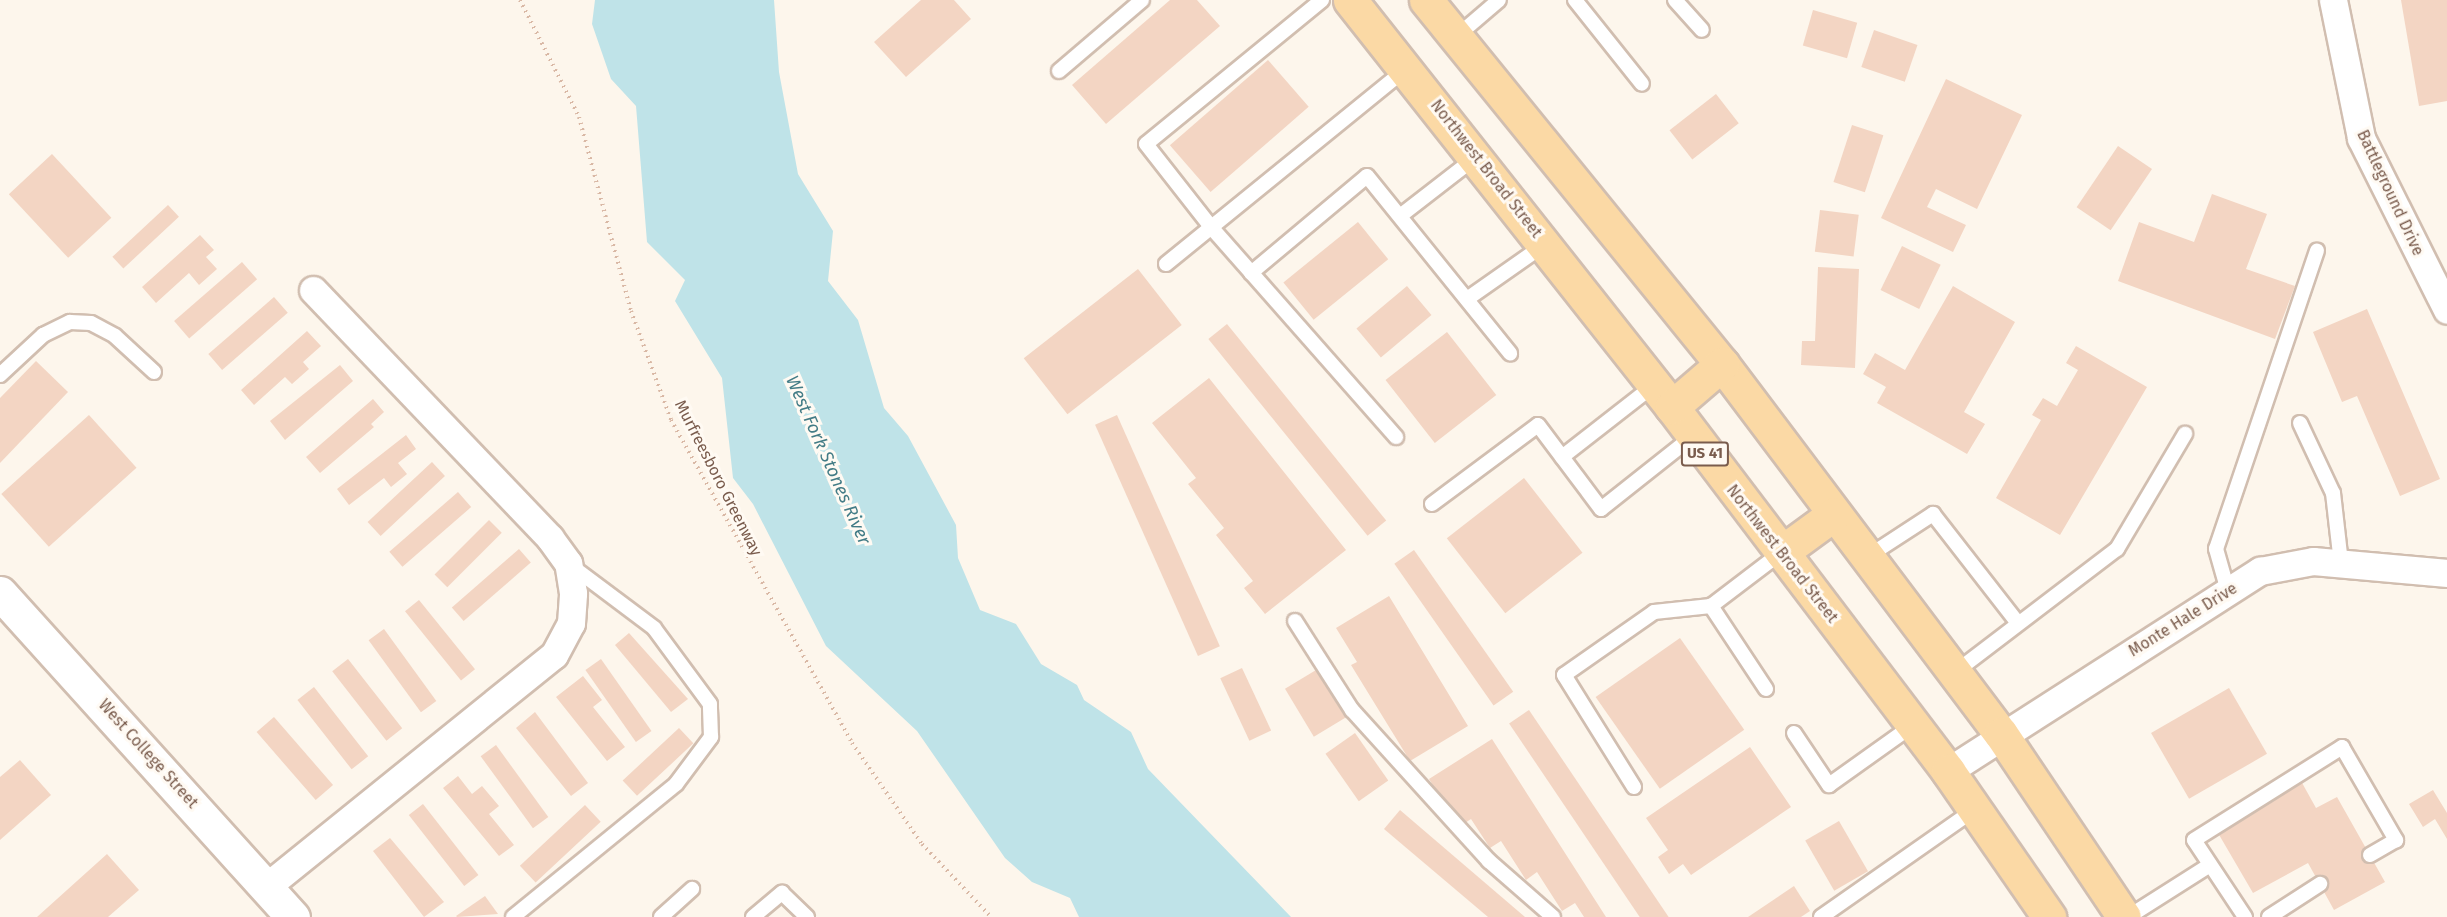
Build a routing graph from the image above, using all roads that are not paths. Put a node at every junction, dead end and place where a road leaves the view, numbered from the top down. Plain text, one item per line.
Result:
1 (1142, 0) edge
2 (1322, 0) edge
3 (1350, 0) edge
4 (1426, 0) edge
5 (1499, 0) edge
6 (1575, 0) edge
7 (1675, 0) edge
8 (2333, 0) edge
9 (1702, 30) dead end
10 (1457, 36) junction
11 (1406, 69) junction
12 (1059, 71) dead end
13 (1642, 84) dead end
14 (1477, 156) junction
15 (1400, 216) junction
16 (1206, 221) junction
17 (1545, 244) junction
18 (2317, 251) dead end
19 (1166, 264) dead end
20 (1251, 273) junction
21 (313, 290) dead end
22 (2444, 295) edge
23 (1467, 299) junction
24 (1510, 353) dead end
25 (1722, 364) junction
26 (154, 372) dead end
27 (0, 375) edge
28 (1663, 396) junction
29 (2300, 423) dead end
30 (2185, 434) dead end
31 (1396, 437) dead end
32 (1692, 437) junction
33 (1562, 457) junction
34 (1432, 504) dead end
35 (1834, 514) junction
36 (1782, 552) junction
37 (1867, 557) junction
38 (568, 563) junction
39 (2341, 563) junction
40 (2447, 573) edge
41 (2228, 591) junction
42 (0, 593) edge
43 (1711, 606) junction
44 (1295, 621) dead end
45 (2017, 622) junction
46 (1954, 672) junction
47 (1766, 689) dead end
48 (1913, 725) junction
49 (1794, 733) dead end
50 (2001, 734) junction
51 (1948, 771) junction
52 (1634, 787) dead end
53 (1975, 809) junction
54 (2370, 855) dead end
55 (2210, 865) junction
56 (2320, 884) dead end
57 (266, 887) junction
58 (692, 889) dead end
59 (2270, 915) edge
60 (293, 917) edge
61 (513, 917) edge
62 (661, 917) edge
63 (753, 917) edge
64 (807, 917) edge
65 (1553, 917) edge
66 (1821, 917) edge
67 (2049, 917) edge
68 (2126, 917) edge
69 (2245, 917) edge

1 - 12 lane
2 - 16 lane
3 - 11 main road, Northwest Broad Street / US 41
4 - 10 main road
5 - 10 lane
6 - 13 lane
7 - 9 lane
8 - 22 street, Battleground Drive
10 - 25 main road
11 - 14 main road, Northwest Broad Street / US 41
11 - 16 lane
14 - 15 lane
14 - 17 main road, Northwest Broad Street / US 41
15 - 20 lane
15 - 23 lane
16 - 19 lane
16 - 20 lane
17 - 23 lane
17 - 28 main road, Northwest Broad Street / US 41
18 - 41 lane
20 - 31 lane
21 - 38 street
23 - 24 lane
25 - 28 main road
25 - 35 main road
26 - 27 lane
28 - 32 main road, Northwest Broad Street / US 41
28 - 33 lane
29 - 39 lane
30 - 45 lane
32 - 33 lane
32 - 36 main road, Northwest Broad Street / US 41
33 - 34 lane
35 - 36 main road
35 - 37 main road
36 - 43 lane
36 - 48 main road, Northwest Broad Street / US 41
37 - 45 lane
37 - 46 main road
38 - 57 street
38 - 61 lane
39 - 40 street, Monte Hale Drive
39 - 41 street, Monte Hale Drive
41 - 50 street, Monte Hale Drive
42 - 57 street, West College Street
43 - 47 lane
43 - 52 lane
44 - 65 lane
45 - 46 lane
46 - 50 main road
48 - 49 lane
48 - 51 main road, Northwest Broad Street / US 41
50 - 51 street, Monte Hale Drive
50 - 68 main road
51 - 53 main road, Northwest Broad Street / US 41
53 - 66 lane
53 - 67 main road, Northwest Broad Street / US 41
54 - 55 lane
55 - 68 lane
55 - 69 lane
56 - 59 lane
57 - 60 street, West College Street
58 - 62 lane
63 - 64 lane

